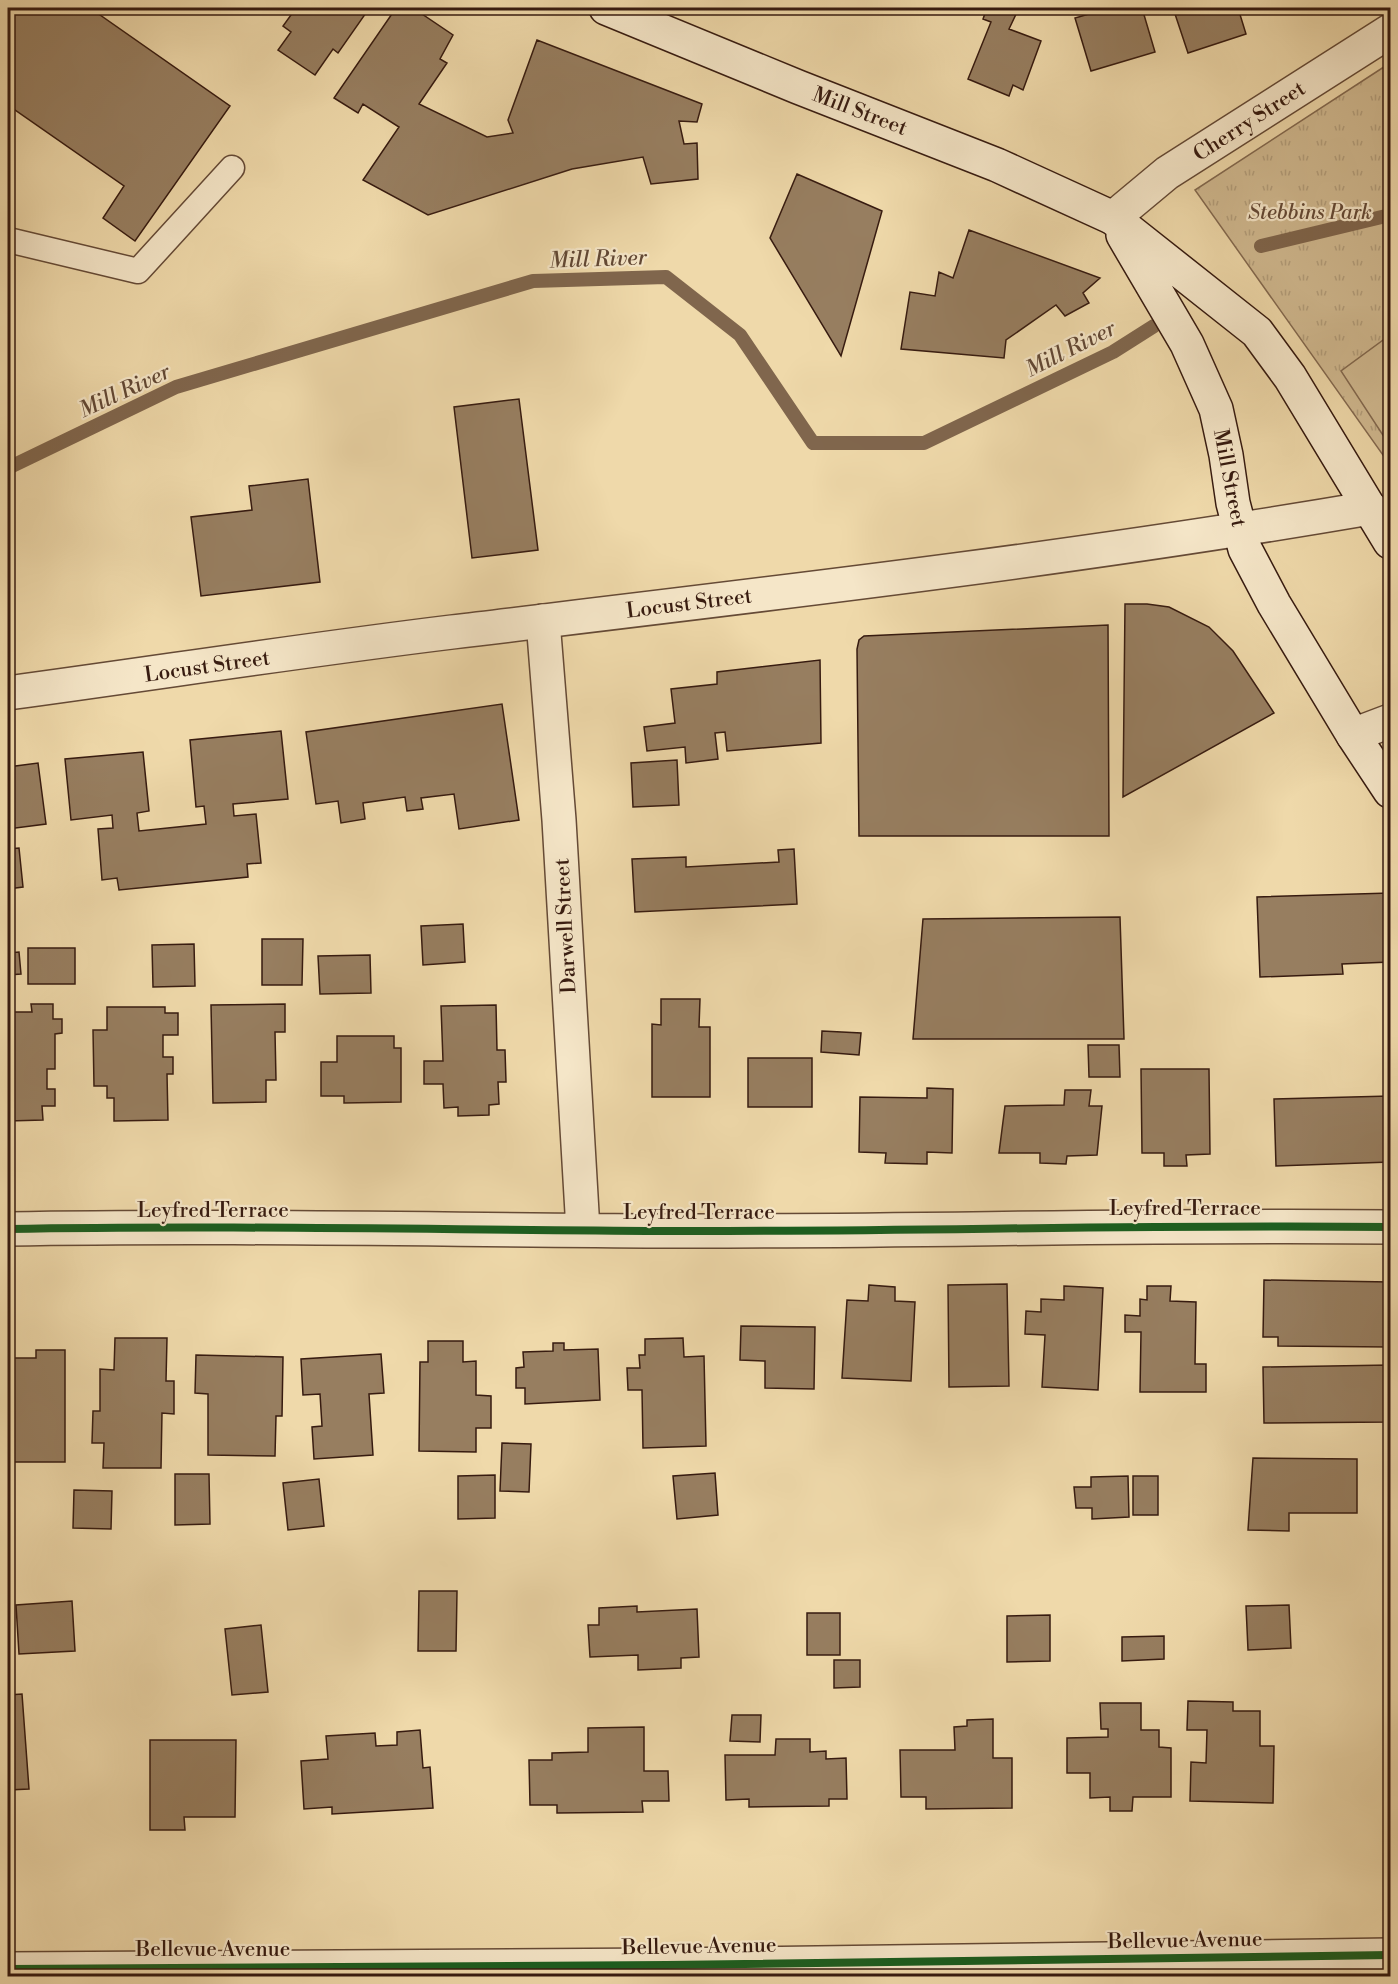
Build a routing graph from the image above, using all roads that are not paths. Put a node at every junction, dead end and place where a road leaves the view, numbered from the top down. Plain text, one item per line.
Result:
1 (606, 8) edge
2 (1390, 31) edge
3 (232, 168) dead end
4 (1113, 218) junction
5 (8, 240) edge
6 (1370, 508) junction
7 (1240, 530) junction
8 (1390, 542) edge
9 (543, 621) junction
10 (8, 693) edge
11 (1390, 721) edge
12 (1353, 735) junction
13 (1390, 791) edge
14 (1390, 1227) edge
15 (8, 1229) edge
16 (583, 1230) junction
17 (1390, 1954) edge
18 (8, 1968) edge

1 - 4 street, Mill Street
2 - 4 street, Cherry Street
3 - 5 lane
4 - 6 street, Mill Street
4 - 7 street, Mill Street
6 - 7 street, Locust Street
6 - 8 street, Mill Street
7 - 9 street, Locust Street
7 - 12 street, Mill Street
9 - 10 street, Locust Street
9 - 16 street, Darwell Street
11 - 12 street
12 - 13 street, Mill Street
14 - 16 street, Leyfred Terrace
15 - 16 street, Leyfred Terrace
17 - 18 street, Bellevue Avenue

